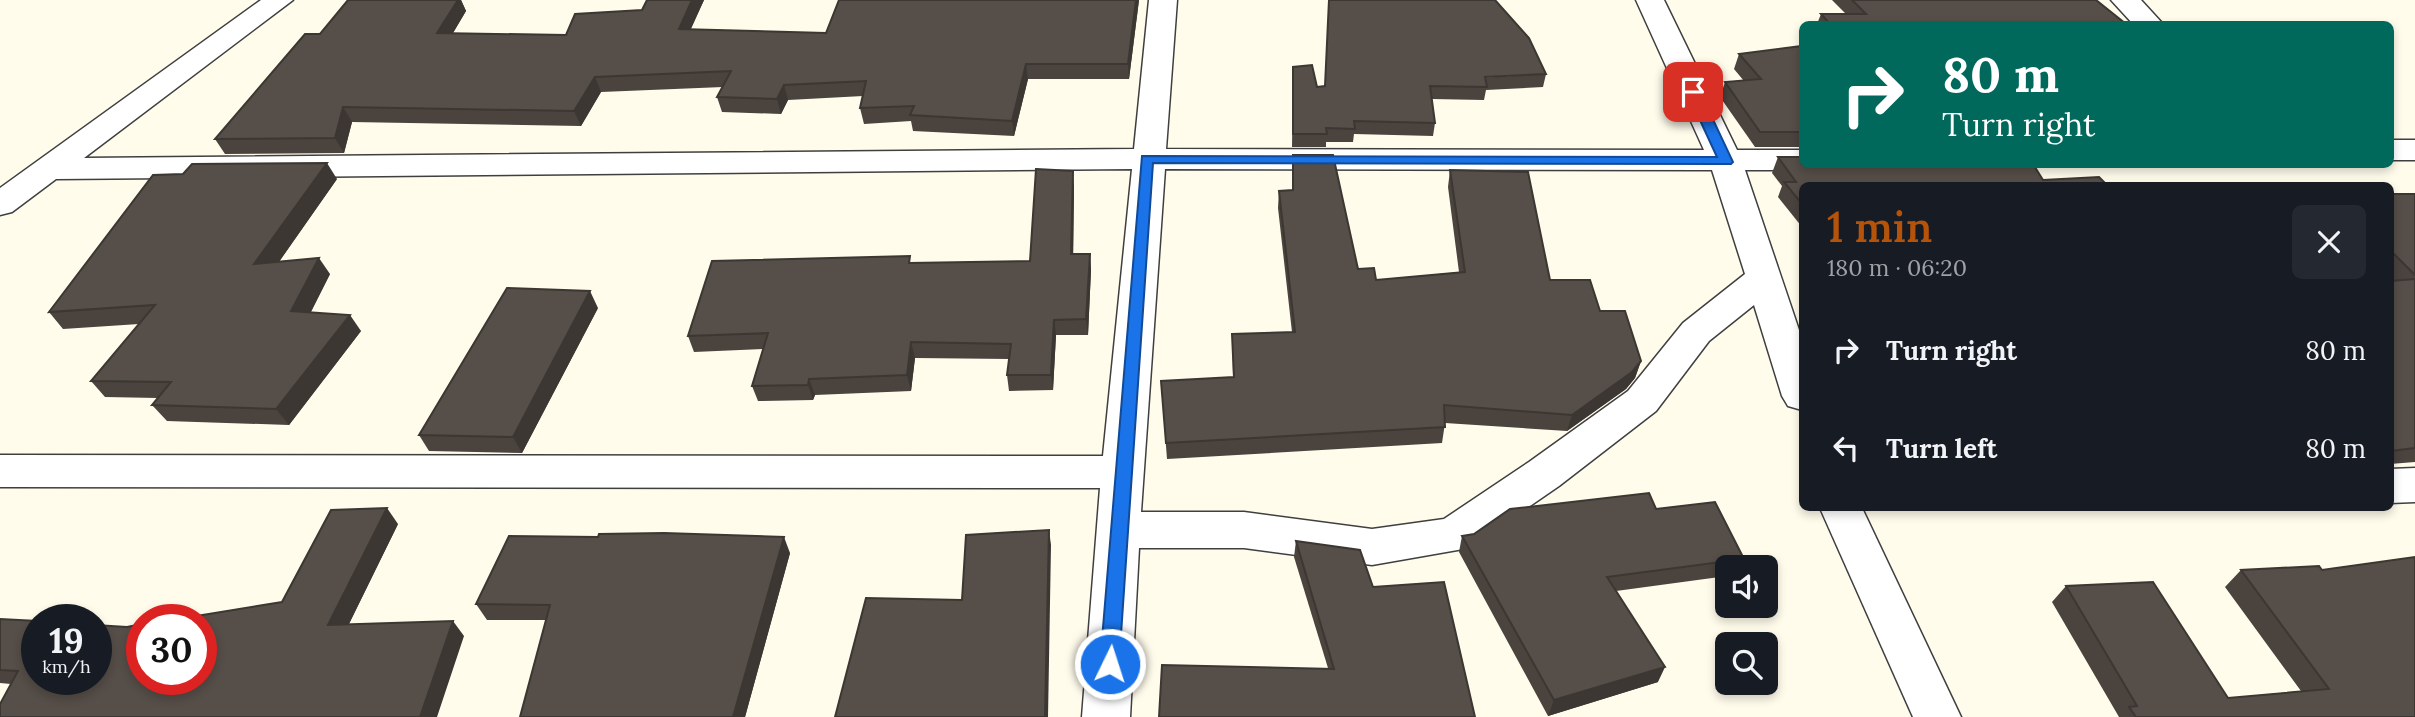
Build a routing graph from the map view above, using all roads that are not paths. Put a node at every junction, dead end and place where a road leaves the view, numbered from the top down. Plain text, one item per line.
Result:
1 (279, 0) edge
2 (1163, 0) edge
3 (1650, 0) edge
4 (2125, 0) edge
5 (2146, 21) edge
6 (2394, 150) edge
7 (2415, 150) edge
8 (1147, 159) junction
9 (1799, 160) edge
10 (1726, 162) junction
11 (48, 169) junction
12 (0, 204) edge
13 (1764, 278) junction
14 (1799, 387) edge
15 (0, 471) edge
16 (1122, 472) junction
17 (2415, 485) edge
18 (2394, 486) edge
19 (1842, 511) edge
20 (1118, 530) junction
21 (1106, 717) edge
22 (1937, 717) edge

1 - 11 street
2 - 8 street
3 - 10 street
4 - 5 street
6 - 7 street
8 - 10 street
8 - 11 street
8 - 16 street
9 - 10 street
10 - 13 street
11 - 12 street
13 - 14 street
13 - 20 street
15 - 16 street
16 - 20 street
17 - 18 street
19 - 22 street
20 - 21 street

